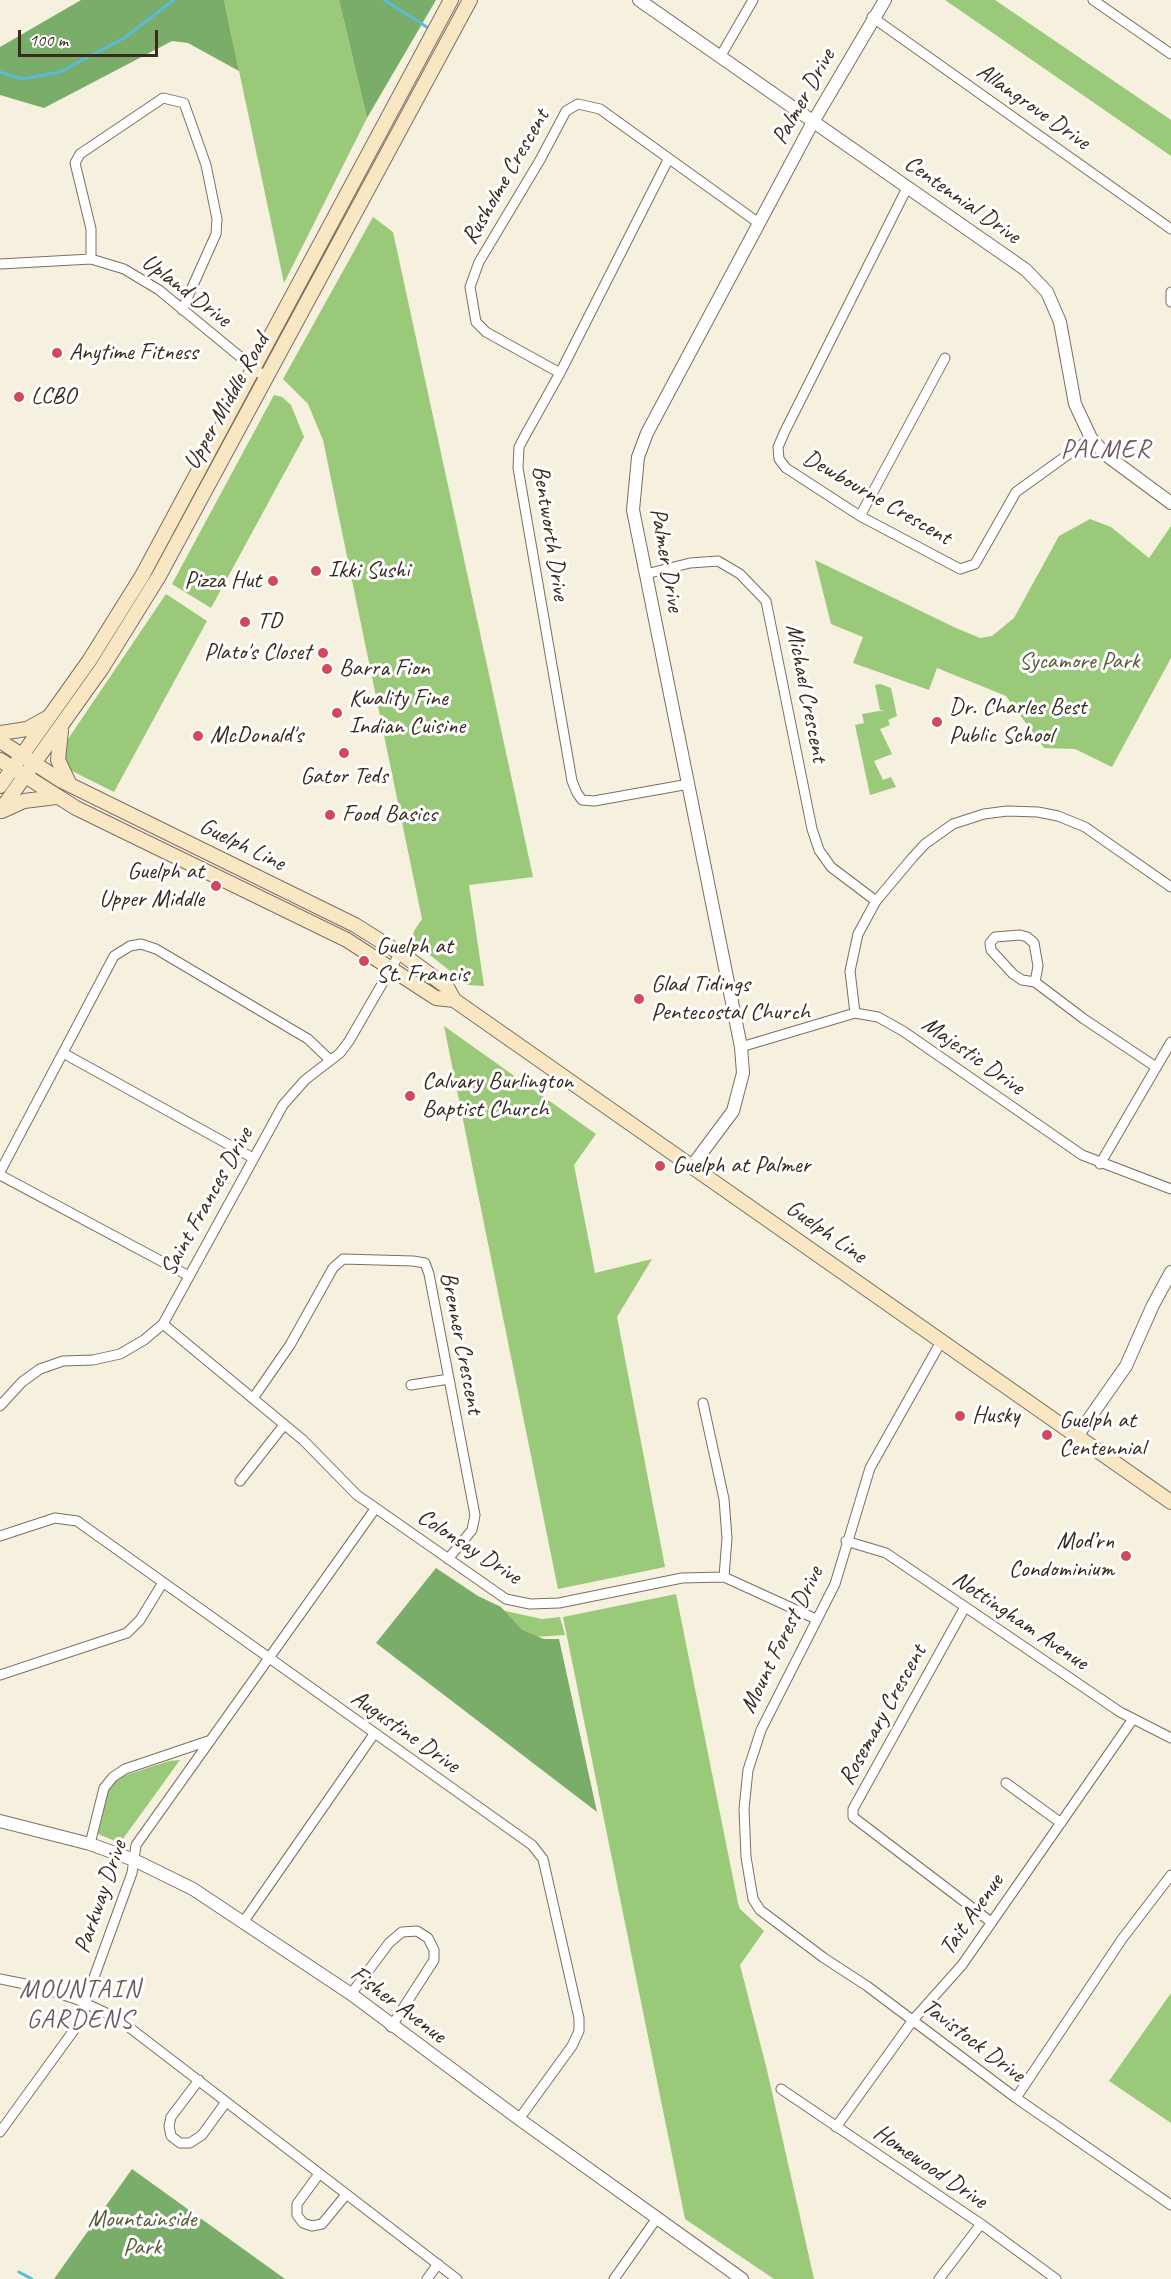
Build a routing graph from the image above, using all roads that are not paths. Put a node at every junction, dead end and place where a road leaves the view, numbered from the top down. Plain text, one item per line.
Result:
1 (451, 0) edge
2 (470, 0) edge
3 (639, 0) edge
4 (753, 0) edge
5 (885, 0) edge
6 (1093, 0) edge
7 (872, 17) junction
8 (1171, 54) edge
9 (720, 57) junction
10 (813, 122) junction
11 (668, 160) junction
12 (908, 188) junction
13 (760, 224) junction
14 (1171, 230) edge
15 (91, 259) junction
16 (0, 264) edge
17 (1171, 292) edge
18 (1171, 302) edge
19 (182, 310) junction
20 (945, 358) dead end
21 (253, 369) junction
22 (560, 373) junction
23 (266, 378) junction
24 (1091, 438) junction
25 (1171, 503) edge
26 (860, 516) junction
27 (646, 574) junction
28 (57, 719) junction
29 (0, 733) edge
30 (0, 741) edge
31 (0, 760) edge
32 (27, 761) junction
33 (18, 773) junction
34 (689, 784) junction
35 (70, 785) junction
36 (0, 786) edge
37 (56, 797) junction
38 (0, 812) edge
39 (250, 873) junction
40 (220, 878) junction
41 (1171, 887) edge
42 (876, 901) junction
43 (399, 953) junction
44 (390, 967) junction
45 (1035, 982) junction
46 (454, 1000) junction
47 (855, 1013) junction
48 (1171, 1042) edge
49 (741, 1047) junction
50 (63, 1053) junction
51 (330, 1060) junction
52 (1156, 1068) junction
53 (253, 1158) junction
54 (1100, 1164) junction
55 (692, 1166) junction
56 (0, 1173) edge
57 (1171, 1189) edge
58 (1171, 1272) edge
59 (189, 1276) junction
60 (163, 1324) junction
61 (942, 1340) junction
62 (448, 1378) junction
63 (411, 1385) dead end
64 (254, 1397) junction
65 (703, 1403) dead end
66 (0, 1406) edge
67 (285, 1425) junction
68 (1077, 1436) junction
69 (240, 1481) dead end
70 (1171, 1502) edge
71 (375, 1509) junction
72 (0, 1536) edge
73 (846, 1541) junction
74 (448, 1559) junction
75 (724, 1577) junction
76 (162, 1584) junction
77 (966, 1607) junction
78 (816, 1619) junction
79 (268, 1658) junction
80 (0, 1675) edge
81 (1133, 1719) junction
82 (374, 1734) junction
83 (1171, 1738) edge
84 (211, 1740) junction
85 (1006, 1783) dead end
86 (0, 1821) edge
87 (1061, 1823) junction
88 (90, 1844) junction
89 (134, 1860) junction
90 (1171, 1875) edge
91 (755, 1905) joint
92 (244, 1921) junction
93 (991, 1922) junction
94 (0, 1979) edge
95 (351, 1994) junction
96 (87, 2003) junction
97 (914, 2020) junction
98 (391, 2026) junction
99 (199, 2080) junction
100 (781, 2089) dead end
101 (1016, 2098) junction
102 (226, 2102) junction
103 (519, 2119) junction
104 (836, 2127) junction
105 (0, 2132) edge
106 (319, 2174) junction
107 (345, 2196) junction
108 (1171, 2205) edge
109 (657, 2218) junction
110 (981, 2224) junction
111 (438, 2264) junction
112 (427, 2279) edge
113 (457, 2279) edge
114 (614, 2279) edge
115 (742, 2279) edge
116 (939, 2279) edge
117 (1056, 2279) edge

1 - 21 main road, Upper Middle Road
2 - 23 main road, Upper Middle Road
3 - 9 street, Centennial Drive
4 - 9 street
5 - 7 street, Palmer Drive
6 - 8 street
7 - 10 street, Palmer Drive
7 - 14 street, Allangrove Drive
9 - 10 street, Centennial Drive
10 - 12 street, Centennial Drive
10 - 13 street, Palmer Drive
11 - 13 street, Rusholme Crescent
11 - 22 street, Bentworth Drive
11 - 22 street, Rusholme Crescent
12 - 24 street, Centennial Drive
12 - 26 street, Dewbourne Crescent
13 - 27 street, Palmer Drive
15 - 16 street, Upland Drive
15 - 19 street, Upland Drive
15 - 19 street
17 - 18 street
19 - 21 street, Upland Drive
20 - 26 street
21 - 23 street, Upland Drive
21 - 28 main road, Upper Middle Road
22 - 34 street, Bentworth Drive
23 - 28 main road, Upper Middle Road
24 - 25 street, Centennial Drive
24 - 26 street, Dewbourne Crescent
27 - 34 street, Palmer Drive
27 - 42 street, Michael Crescent
28 - 29 main road
28 - 32 main road, Upper Middle Road
28 - 35 main road
30 - 32 main road, Guelph Line
31 - 33 main road, Guelph Line
32 - 33 main road, Upper Middle Road
32 - 35 main road, Guelph Line
33 - 36 main road, Upper Middle Road
33 - 37 main road, Guelph Line
33 - 38 main road, Upper Middle Road
34 - 49 street, Palmer Drive
35 - 39 main road, Guelph Line
37 - 38 main road
37 - 40 main road, Guelph Line
39 - 40 main road
39 - 43 main road, Guelph Line
40 - 44 main road, Guelph Line
41 - 42 street
42 - 47 street
43 - 44 street, Saint Frances Drive
43 - 46 main road, Guelph Line
44 - 46 main road, Guelph Line
44 - 51 street, Saint Frances Drive
45 - 45 street
45 - 52 street
46 - 55 main road, Guelph Line
47 - 49 street
47 - 54 street, Majestic Drive
48 - 52 street
49 - 55 street, Palmer Drive
50 - 51 street
50 - 53 street
50 - 56 street
51 - 53 street, Saint Frances Drive
52 - 54 street
53 - 59 street, Saint Frances Drive
54 - 57 street, Majestic Drive
55 - 61 main road, Guelph Line
56 - 59 street
58 - 68 street
59 - 60 street, Saint Frances Drive
60 - 64 street, Colonsay Drive
60 - 66 street, Saint Frances Drive
61 - 68 main road, Guelph Line
61 - 73 street, Mount Forest Drive
62 - 63 street
62 - 64 street, Brenner Crescent
62 - 74 street, Brenner Crescent
64 - 67 street, Colonsay Drive
65 - 75 street
67 - 69 street
67 - 71 street, Colonsay Drive
68 - 70 main road, Guelph Line
71 - 74 street, Colonsay Drive
71 - 79 street, Parkway Drive
72 - 76 street, Augustine Drive
73 - 77 street, Nottingham Avenue
73 - 78 street, Mount Forest Drive
74 - 75 street, Colonsay Drive
75 - 78 street, Colonsay Drive
76 - 79 street, Augustine Drive
76 - 80 street
77 - 81 street, Nottingham Avenue
77 - 93 street, Rosemary Crescent
78 - 91 street, Mount Forest Drive
79 - 82 street, Augustine Drive
79 - 84 street, Parkway Drive
81 - 83 street, Nottingham Avenue
81 - 87 street, Tait Avenue
82 - 92 street
82 - 103 street, Augustine Drive
84 - 88 street, Parkway Drive
84 - 89 street, Parkway Drive
85 - 87 street
86 - 88 street, Fisher Avenue
87 - 93 street, Tait Avenue
88 - 89 street, Fisher Avenue
89 - 92 street, Fisher Avenue
89 - 96 street, Parkway Drive
90 - 101 street
91 - 97 street, Tavistock Drive
92 - 95 street, Fisher Avenue
93 - 97 street, Tait Avenue
94 - 96 street
95 - 98 street, Fisher Avenue
95 - 98 street
96 - 99 street
96 - 105 street, Parkway Drive
97 - 101 street, Tavistock Drive
97 - 104 street, Tait Avenue
98 - 103 street, Fisher Avenue
99 - 102 street
99 - 102 street
100 - 104 street, Homewood Drive
101 - 108 street, Tavistock Drive
102 - 106 street
103 - 109 street, Fisher Avenue
104 - 110 street, Homewood Drive
106 - 107 street
106 - 107 street
107 - 111 street
109 - 114 street
109 - 115 street, Fisher Avenue
110 - 116 street
110 - 117 street, Homewood Drive
111 - 112 street
111 - 113 street

